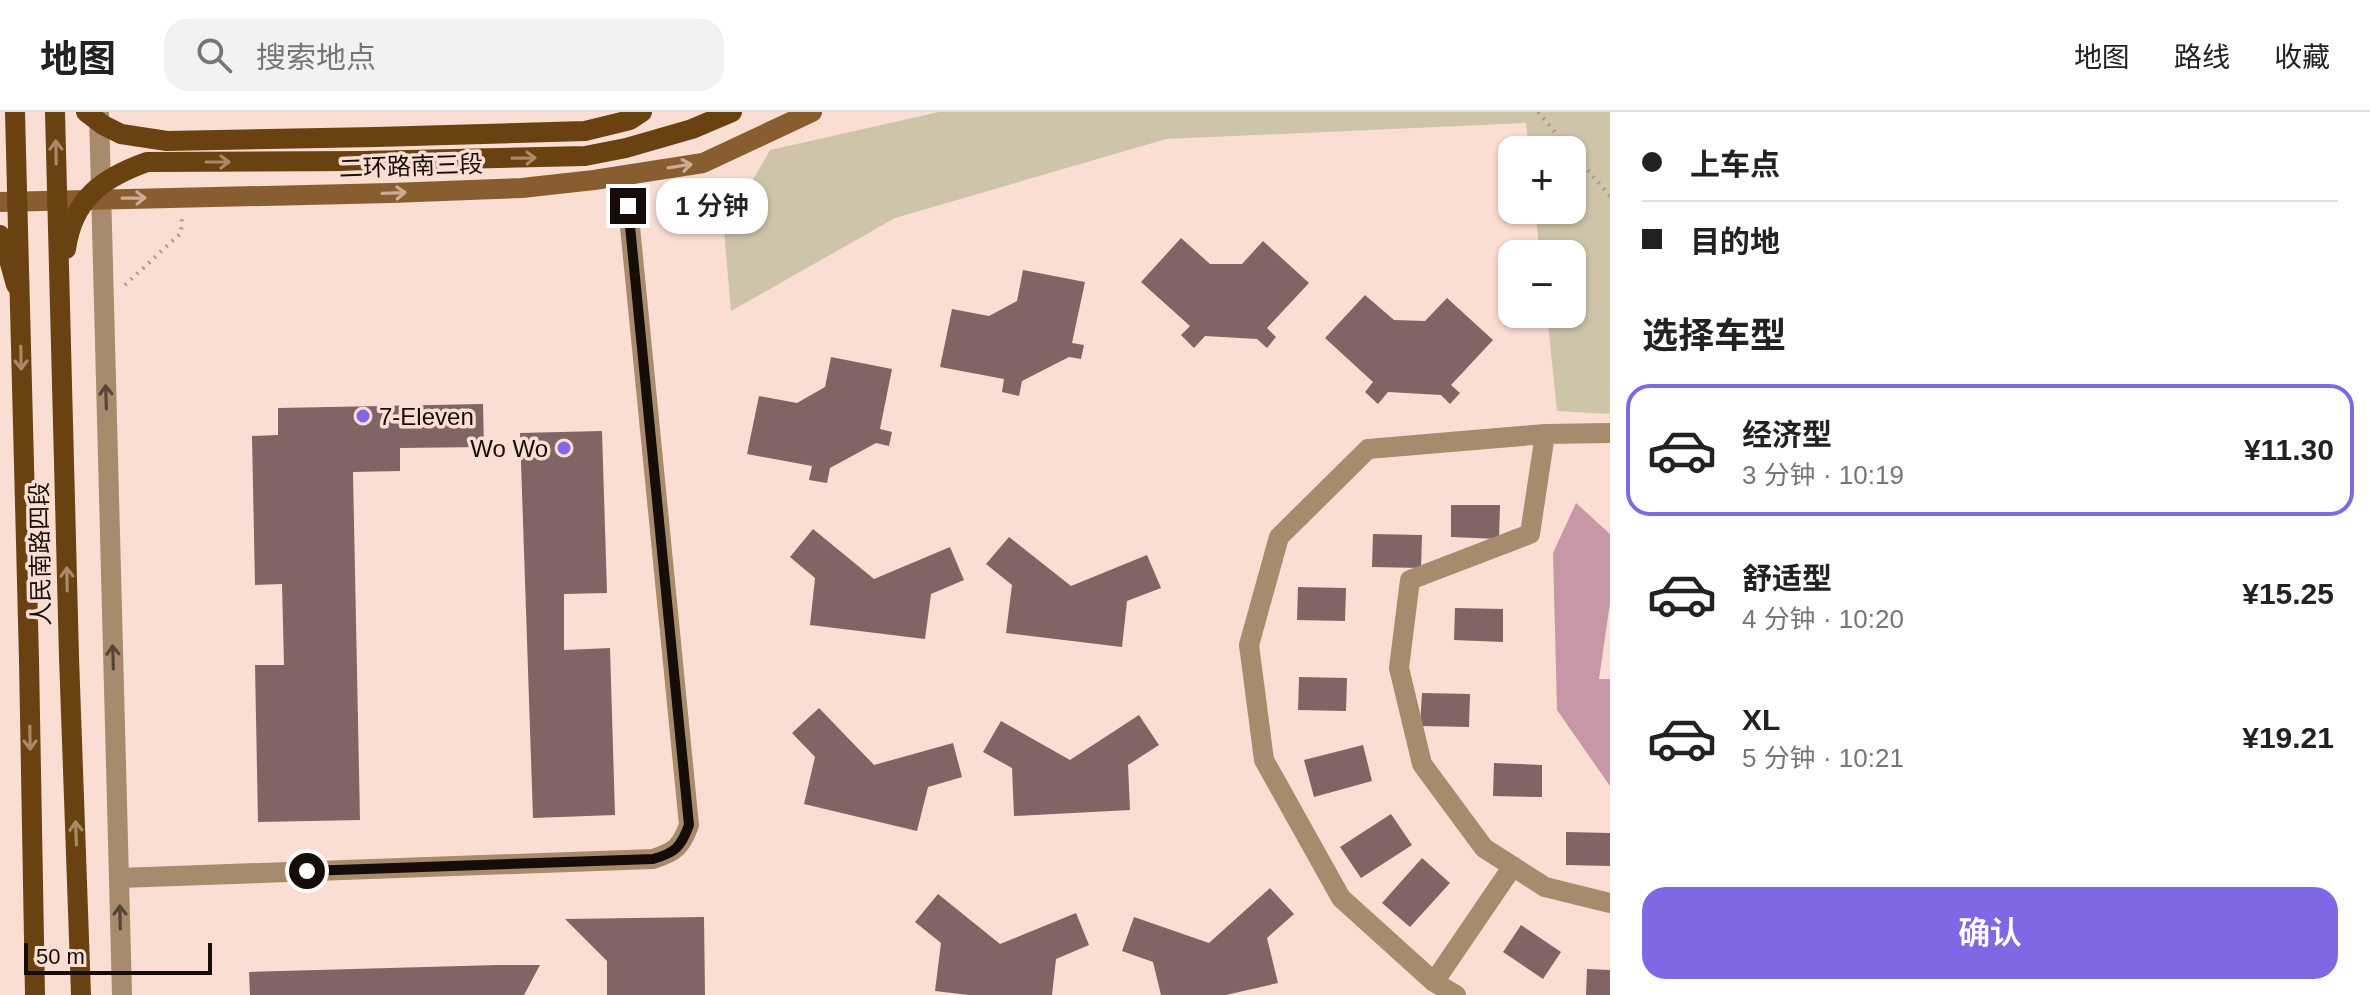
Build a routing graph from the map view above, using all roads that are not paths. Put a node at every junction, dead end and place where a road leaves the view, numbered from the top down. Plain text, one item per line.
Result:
1 (15, 112) edge
2 (55, 112) edge
3 (86, 112) edge
4 (99, 112) edge
5 (732, 112) edge
6 (812, 112) edge
7 (636, 116) edge
8 (625, 176) junction
9 (101, 199) junction
10 (0, 202) edge
11 (0, 235) edge
12 (60, 297) junction
13 (20, 301) junction
14 (1610, 433) edge
15 (1545, 434) junction
16 (1513, 866) junction
17 (119, 878) junction
18 (1610, 903) edge
19 (1434, 982) junction
20 (35, 995) edge
21 (81, 995) edge
22 (122, 995) edge
23 (1456, 995) edge

1 - 13 main road, 人民南路四段, bridge
12 -> 2 main road, 人民南路四段, bridge
3 - 7 main road, bridge
4 - 9 street
12 -> 5 main road, bridge
8 -> 6 main road, 二环路南三段
9 -> 8 main road, 二环路南三段
8 - 17 street
9 - 10 main road, 二环路南三段
17 -> 9 street
11 - 13 main road, bridge
21 -> 12 main road, 人民南路四段, bridge
13 -> 20 main road, 人民南路四段, bridge
14 - 15 street
15 - 16 street
15 - 19 street
16 - 18 street
16 - 19 street
22 -> 17 street
19 - 23 street

